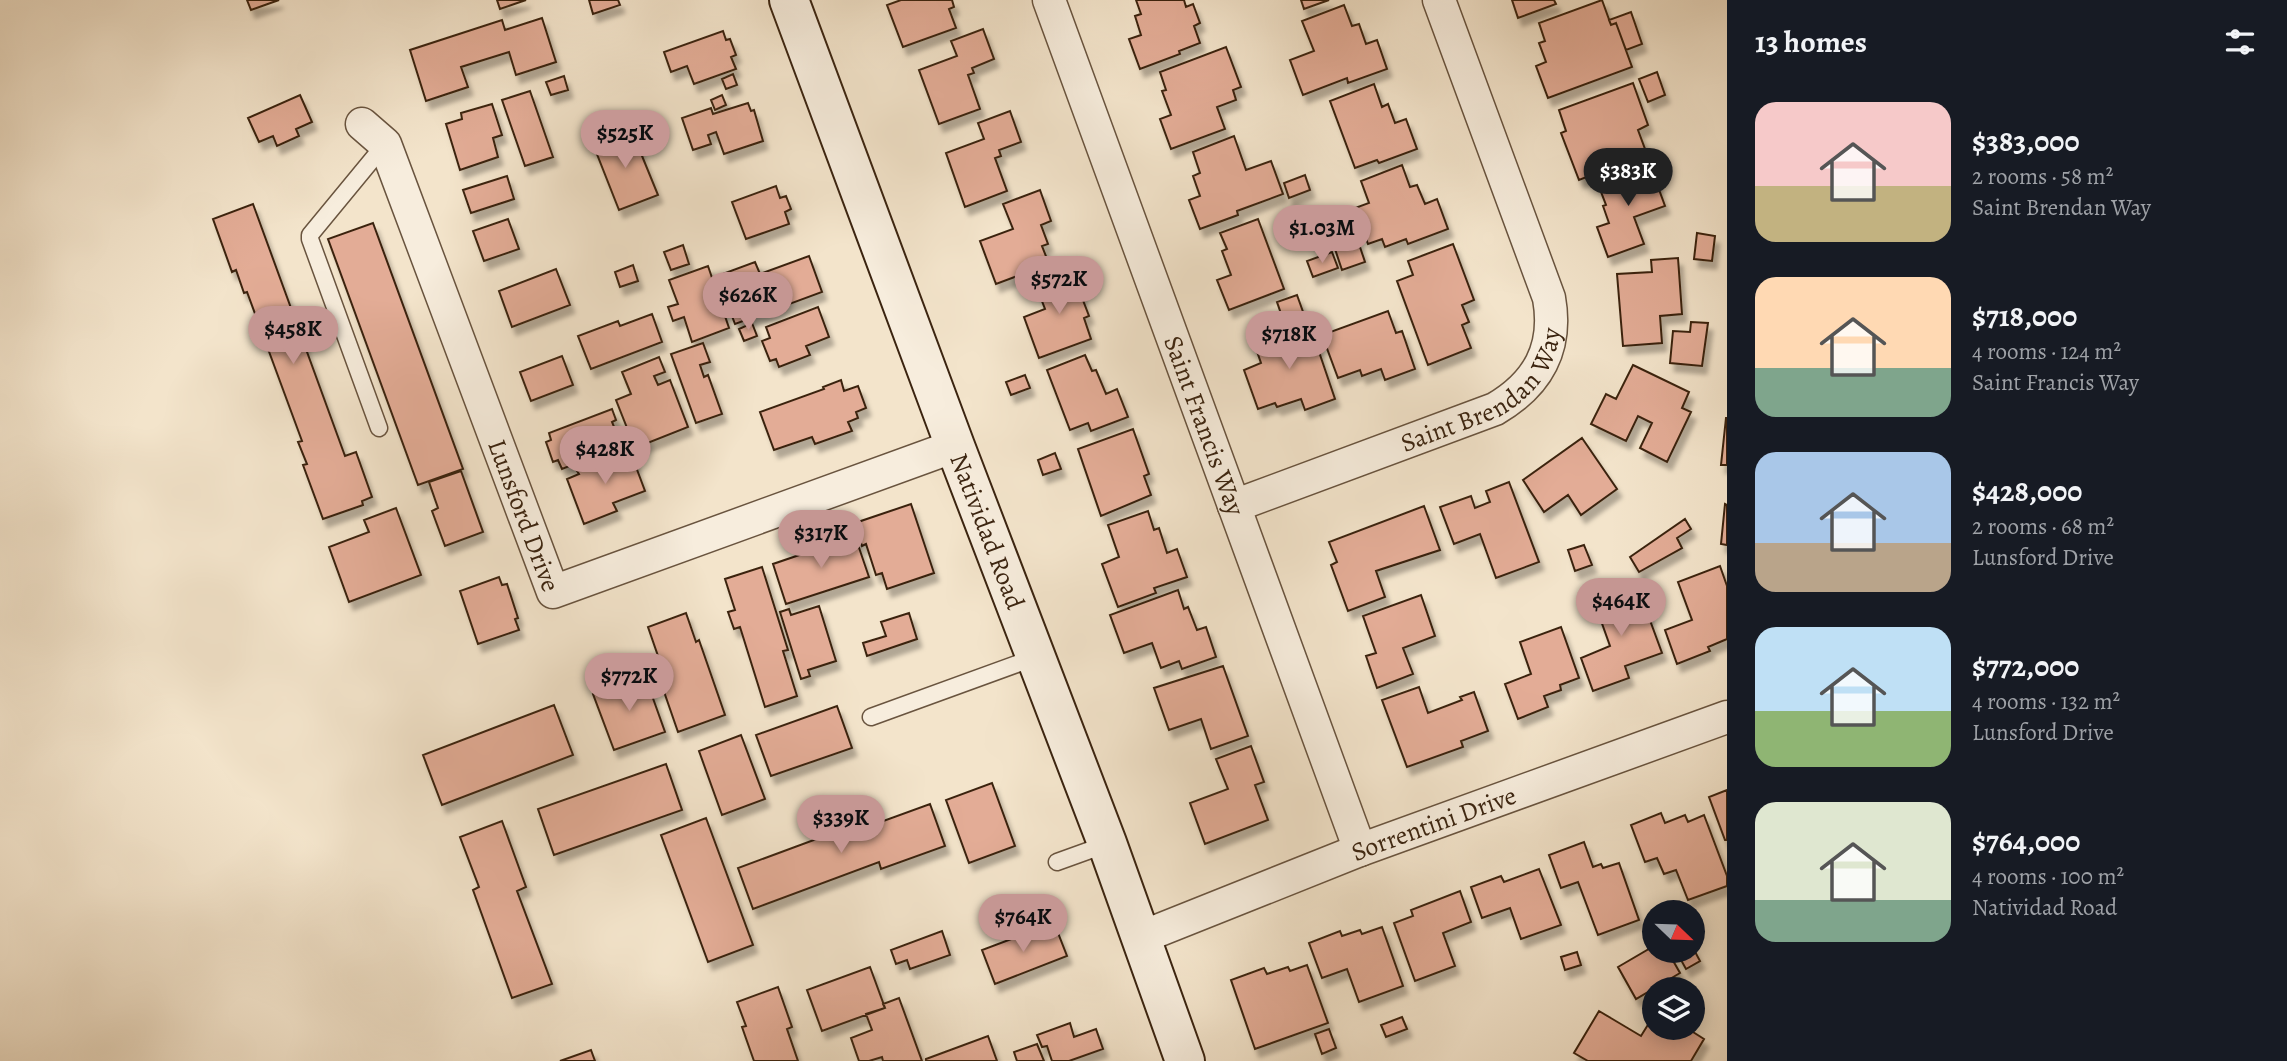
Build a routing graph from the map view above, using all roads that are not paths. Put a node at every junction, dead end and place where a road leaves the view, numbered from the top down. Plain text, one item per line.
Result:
1 (789, 0) edge
2 (1049, 0) edge
3 (1439, 0) edge
4 (374, 134) joint
5 (379, 428) dead end
6 (955, 446) junction
7 (1234, 506) junction
8 (1036, 657) junction
9 (1727, 717) edge
10 (871, 718) dead end
11 (1107, 843) junction
12 (1360, 850) junction
13 (1056, 863) dead end
14 (1142, 937) junction
15 (1185, 1061) edge

1 - 6 main road, Natividad Road
2 - 7 street, Saint Francis Way
3 - 7 street, Saint Brendan Way
4 - 5 lane
4 - 6 street, Lunsford Drive
6 - 8 main road, Natividad Road
7 - 12 street, Saint Francis Way
8 - 10 lane
8 - 11 main road, Natividad Road
9 - 12 street, Sorrentini Drive
11 - 13 lane
11 - 14 main road, Natividad Road
12 - 14 street, Sorrentini Drive
14 - 15 main road, Natividad Road

